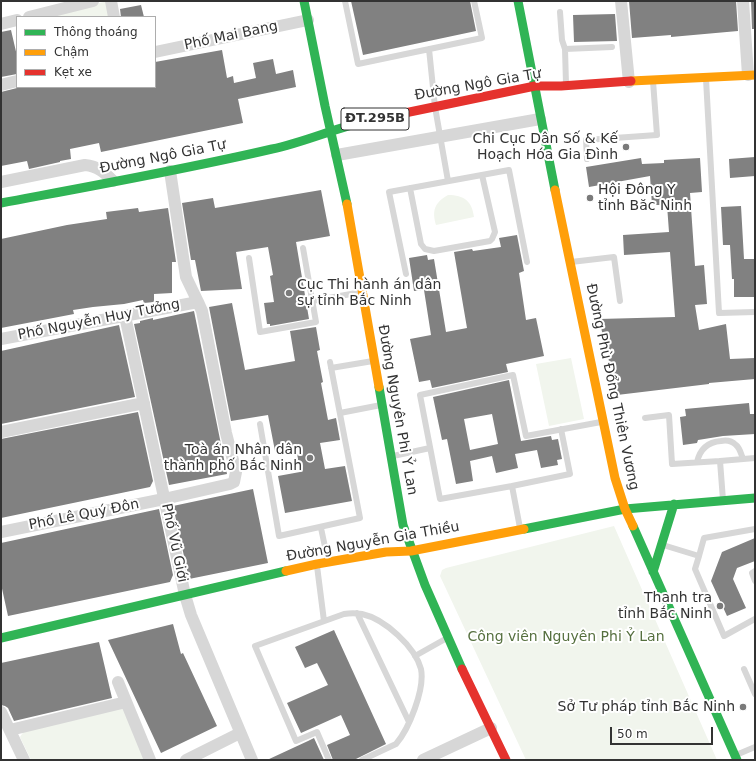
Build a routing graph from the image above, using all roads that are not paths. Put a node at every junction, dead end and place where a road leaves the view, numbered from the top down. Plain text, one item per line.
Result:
1 (93, 1) edge
2 (111, 1) edge
3 (304, 1) edge
4 (345, 1) edge
5 (474, 1) edge
6 (518, 1) edge
7 (621, 1) edge
8 (743, 1) edge
9 (560, 12) dead end
10 (33, 16) edge
11 (114, 16) edge
12 (16, 20) edge
13 (308, 20) junction
14 (1, 24) edge
15 (612, 47) dead end
16 (429, 49) junction
17 (565, 49) junction
18 (156, 52) edge
19 (751, 75) edge
20 (706, 77) junction
21 (653, 80) junction
22 (16, 81) edge
23 (629, 82) junction
24 (1, 85) edge
25 (535, 86) junction
26 (566, 86) junction
27 (435, 107) junction
28 (540, 119) junction
29 (332, 130) junction
30 (440, 137) junction
31 (337, 155) junction
32 (587, 159) dead end
33 (170, 171) junction
34 (482, 175) junction
35 (113, 181) junction
36 (448, 181) junction
37 (1, 182) edge
38 (410, 188) junction
39 (1, 203) edge
40 (303, 248) dead end
41 (249, 258) dead end
42 (527, 262) dead end
43 (571, 262) junction
44 (406, 274) dead end
45 (362, 292) junction
46 (312, 301) junction
47 (620, 301) dead end
48 (198, 302) junction
49 (755, 312) edge
50 (125, 316) junction
51 (1, 339) edge
52 (375, 360) junction
53 (144, 403) junction
54 (383, 405) junction
55 (340, 413) junction
56 (645, 418) dead end
57 (604, 422) junction
58 (260, 424) dead end
59 (561, 429) junction
60 (1, 432) edge
61 (430, 448) junction
62 (391, 456) junction
63 (755, 458) edge
64 (743, 459) junction
65 (720, 461) junction
66 (697, 462) junction
67 (235, 479) joint
68 (512, 486) junction
69 (755, 498) edge
70 (164, 499) junction
71 (723, 500) junction
72 (674, 504) junction
73 (626, 509) junction
74 (320, 528) junction
75 (755, 529) edge
76 (520, 530) junction
77 (1, 532) edge
78 (662, 544) junction
79 (411, 551) junction
80 (699, 556) junction
81 (328, 562) junction
82 (317, 564) junction
83 (755, 571) edge
84 (653, 572) junction
85 (755, 581) edge
86 (185, 595) junction
87 (357, 614) junction
88 (755, 619) edge
89 (324, 621) junction
90 (1, 638) edge
91 (448, 638) junction
92 (414, 656) junction
93 (744, 669) dead end
94 (118, 682) dead end
95 (755, 694) edge
96 (126, 702) junction
97 (1, 712) edge
98 (409, 722) junction
99 (490, 728) junction
100 (10, 730) junction
101 (240, 733) junction
102 (755, 747) edge
103 (736, 758) edge
104 (24, 760) edge
105 (150, 760) edge
106 (186, 760) edge
107 (252, 760) edge
108 (329, 760) edge
109 (362, 760) edge
110 (423, 760) edge
111 (506, 760) edge

1 - 10 street
2 - 11 street
3 - 13 street, Đường Nguyên Phi Ỷ Lan
4 - 16 lane
5 - 16 lane
6 - 25 street, Đường Phù Đổng Thiên Vương
7 - 23 street
8 - 19 street
9 - 17 lane
12 - 14 street
13 - 18 street, Phố Mai Bang
13 - 29 street, Đường Nguyên Phi Ỷ Lan
15 - 17 lane
16 - 27 lane
17 - 26 lane
19 - 20 street, Đường Ngô Gia Tự / ĐT.295B
20 - 21 street, Đường Ngô Gia Tự / ĐT.295B
20 - 49 lane
21 - 23 street, Đường Ngô Gia Tự / ĐT.295B
21 - 32 lane
22 - 24 street
23 - 26 street, Đường Ngô Gia Tự / ĐT.295B
25 - 26 street, Đường Ngô Gia Tự / ĐT.295B
25 - 27 street, Đường Ngô Gia Tự / ĐT.295B
25 - 28 street, Đường Phù Đổng Thiên Vương
27 - 29 street, Đường Ngô Gia Tự / ĐT.295B
27 - 30 lane
28 - 30 street
28 - 43 street, Đường Phù Đổng Thiên Vương
29 - 31 street, Đường Nguyên Phi Ỷ Lan
29 - 33 street, Đường Ngô Gia Tự / ĐT.295B
30 - 31 street
30 - 36 lane
31 - 45 street, Đường Nguyên Phi Ỷ Lan
33 - 35 street, Đường Ngô Gia Tự / ĐT.295B
33 - 48 street, Phố Nguyễn Huy Tưởng
34 - 36 lane
34 - 38 lane
34 - 42 lane
35 - 37 street
35 - 39 street, Đường Ngô Gia Tự / ĐT.295B
36 - 38 lane
38 - 44 lane
40 - 46 lane
41 - 46 lane
43 - 47 lane
43 - 57 street, Đường Phù Đổng Thiên Vương
45 - 46 lane
45 - 52 street, Đường Nguyên Phi Ỷ Lan
48 - 50 street, Phố Nguyễn Huy Tưởng
48 - 67 street, Phố Nguyễn Huy Tưởng
50 - 51 street, Phố Nguyễn Huy Tưởng
50 - 53 street, Phố Vũ Giới
52 - 54 street, Đường Nguyên Phi Ỷ Lan
52 - 55 lane
53 - 60 street
53 - 70 street, Phố Vũ Giới
54 - 55 lane
54 - 62 street, Đường Nguyên Phi Ỷ Lan
55 - 74 lane
56 - 66 lane
57 - 59 lane
57 - 73 street, Đường Phù Đổng Thiên Vương
58 - 74 lane
59 - 61 lane
59 - 68 lane
61 - 62 lane
61 - 68 lane
62 - 79 street, Đường Nguyên Phi Ỷ Lan
63 - 64 lane
64 - 65 lane
64 - 66 lane
65 - 66 lane
65 - 71 lane
67 - 70 street, Phố Lê Quý Đôn
68 - 76 lane
69 - 71 street, Đường Nguyễn Gia Thiều
70 - 77 street, Phố Lê Quý Đôn
70 - 86 street, Phố Vũ Giới
71 - 72 street, Đường Nguyễn Gia Thiều
72 - 73 street, Đường Nguyễn Gia Thiều
72 - 78 street
73 - 76 street, Đường Nguyễn Gia Thiều
73 - 84 street, Đường Phù Đổng Thiên Vương
74 - 81 lane
75 - 80 lane
76 - 79 street, Đường Nguyễn Gia Thiều
78 - 80 lane
78 - 84 street
79 - 81 street, Đường Nguyễn Gia Thiều
79 - 91 street, Đường Nguyên Phi Ỷ Lan
80 - 88 lane
81 - 82 street, Đường Nguyễn Gia Thiều
82 - 86 street, Đường Nguyễn Gia Thiều
82 - 89 lane
83 - 85 lane
84 - 103 street, Đường Phù Đổng Thiên Vương
86 - 90 street, Đường Nguyễn Gia Thiều
86 - 101 street, Phố Vũ Giới
87 - 89 lane
87 - 92 lane
87 - 98 lane
89 - 108 lane
91 - 92 lane
91 - 99 street, Đường Nguyên Phi Ỷ Lan
92 - 98 lane
93 - 95 lane
94 - 96 street
96 - 100 street
96 - 105 street
97 - 100 street
98 - 109 lane
99 - 110 street
99 - 111 street, Đường Nguyên Phi Ỷ Lan
100 - 104 street
101 - 106 street
101 - 107 street, Phố Vũ Giới
102 - 103 lane

